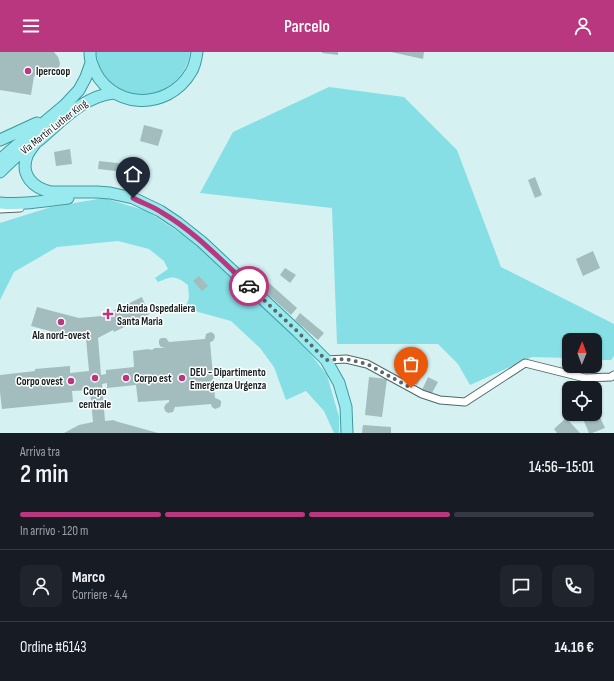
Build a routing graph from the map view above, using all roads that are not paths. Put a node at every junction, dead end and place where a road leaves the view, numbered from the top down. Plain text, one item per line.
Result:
1 (197, 52) edge
2 (90, 58) edge
3 (114, 93) junction
4 (49, 118) junction
5 (0, 140) edge
6 (38, 141) junction
7 (0, 160) edge
8 (0, 172) edge
9 (133, 198) junction
10 (44, 201) junction
11 (0, 203) edge
12 (0, 209) edge
13 (326, 360) junction
14 (613, 377) edge
15 (347, 433) edge

1 - 3 main road
2 - 3 main road
2 - 4 main road, Via Martin Luther King
3 - 6 main road, Via Martin Luther King
4 - 5 main road
4 - 7 main road, Via Martin Luther King
6 - 8 main road, Via Martin Luther King
6 - 9 main road
9 - 10 main road
9 - 13 main road
10 - 11 main road
10 - 12 street
13 - 14 street
13 - 15 main road

